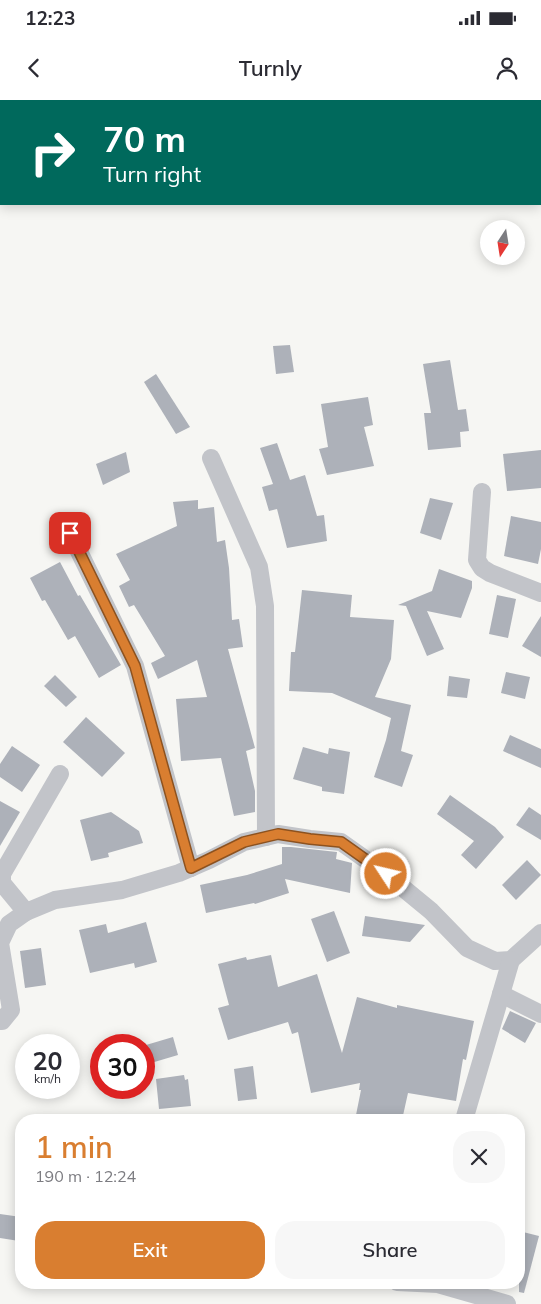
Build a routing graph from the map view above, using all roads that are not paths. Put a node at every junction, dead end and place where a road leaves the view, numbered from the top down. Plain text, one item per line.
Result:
1 (211, 458) dead end
2 (482, 492) dead end
3 (70, 533) dead end
4 (541, 593) edge
5 (60, 774) dead end
6 (266, 837) junction
7 (191, 868) junction
8 (26, 912) junction
9 (541, 933) edge
10 (511, 960) junction
11 (501, 994) junction
12 (541, 1014) edge
13 (0, 1021) edge
14 (466, 1114) edge
15 (456, 1289) edge
16 (508, 1304) edge

1 - 6 street
2 - 4 street
3 - 7 street
5 - 8 street
6 - 7 street
6 - 10 street
7 - 8 street
8 - 13 street
9 - 10 street
10 - 11 street
11 - 12 street
11 - 14 street
15 - 16 street

